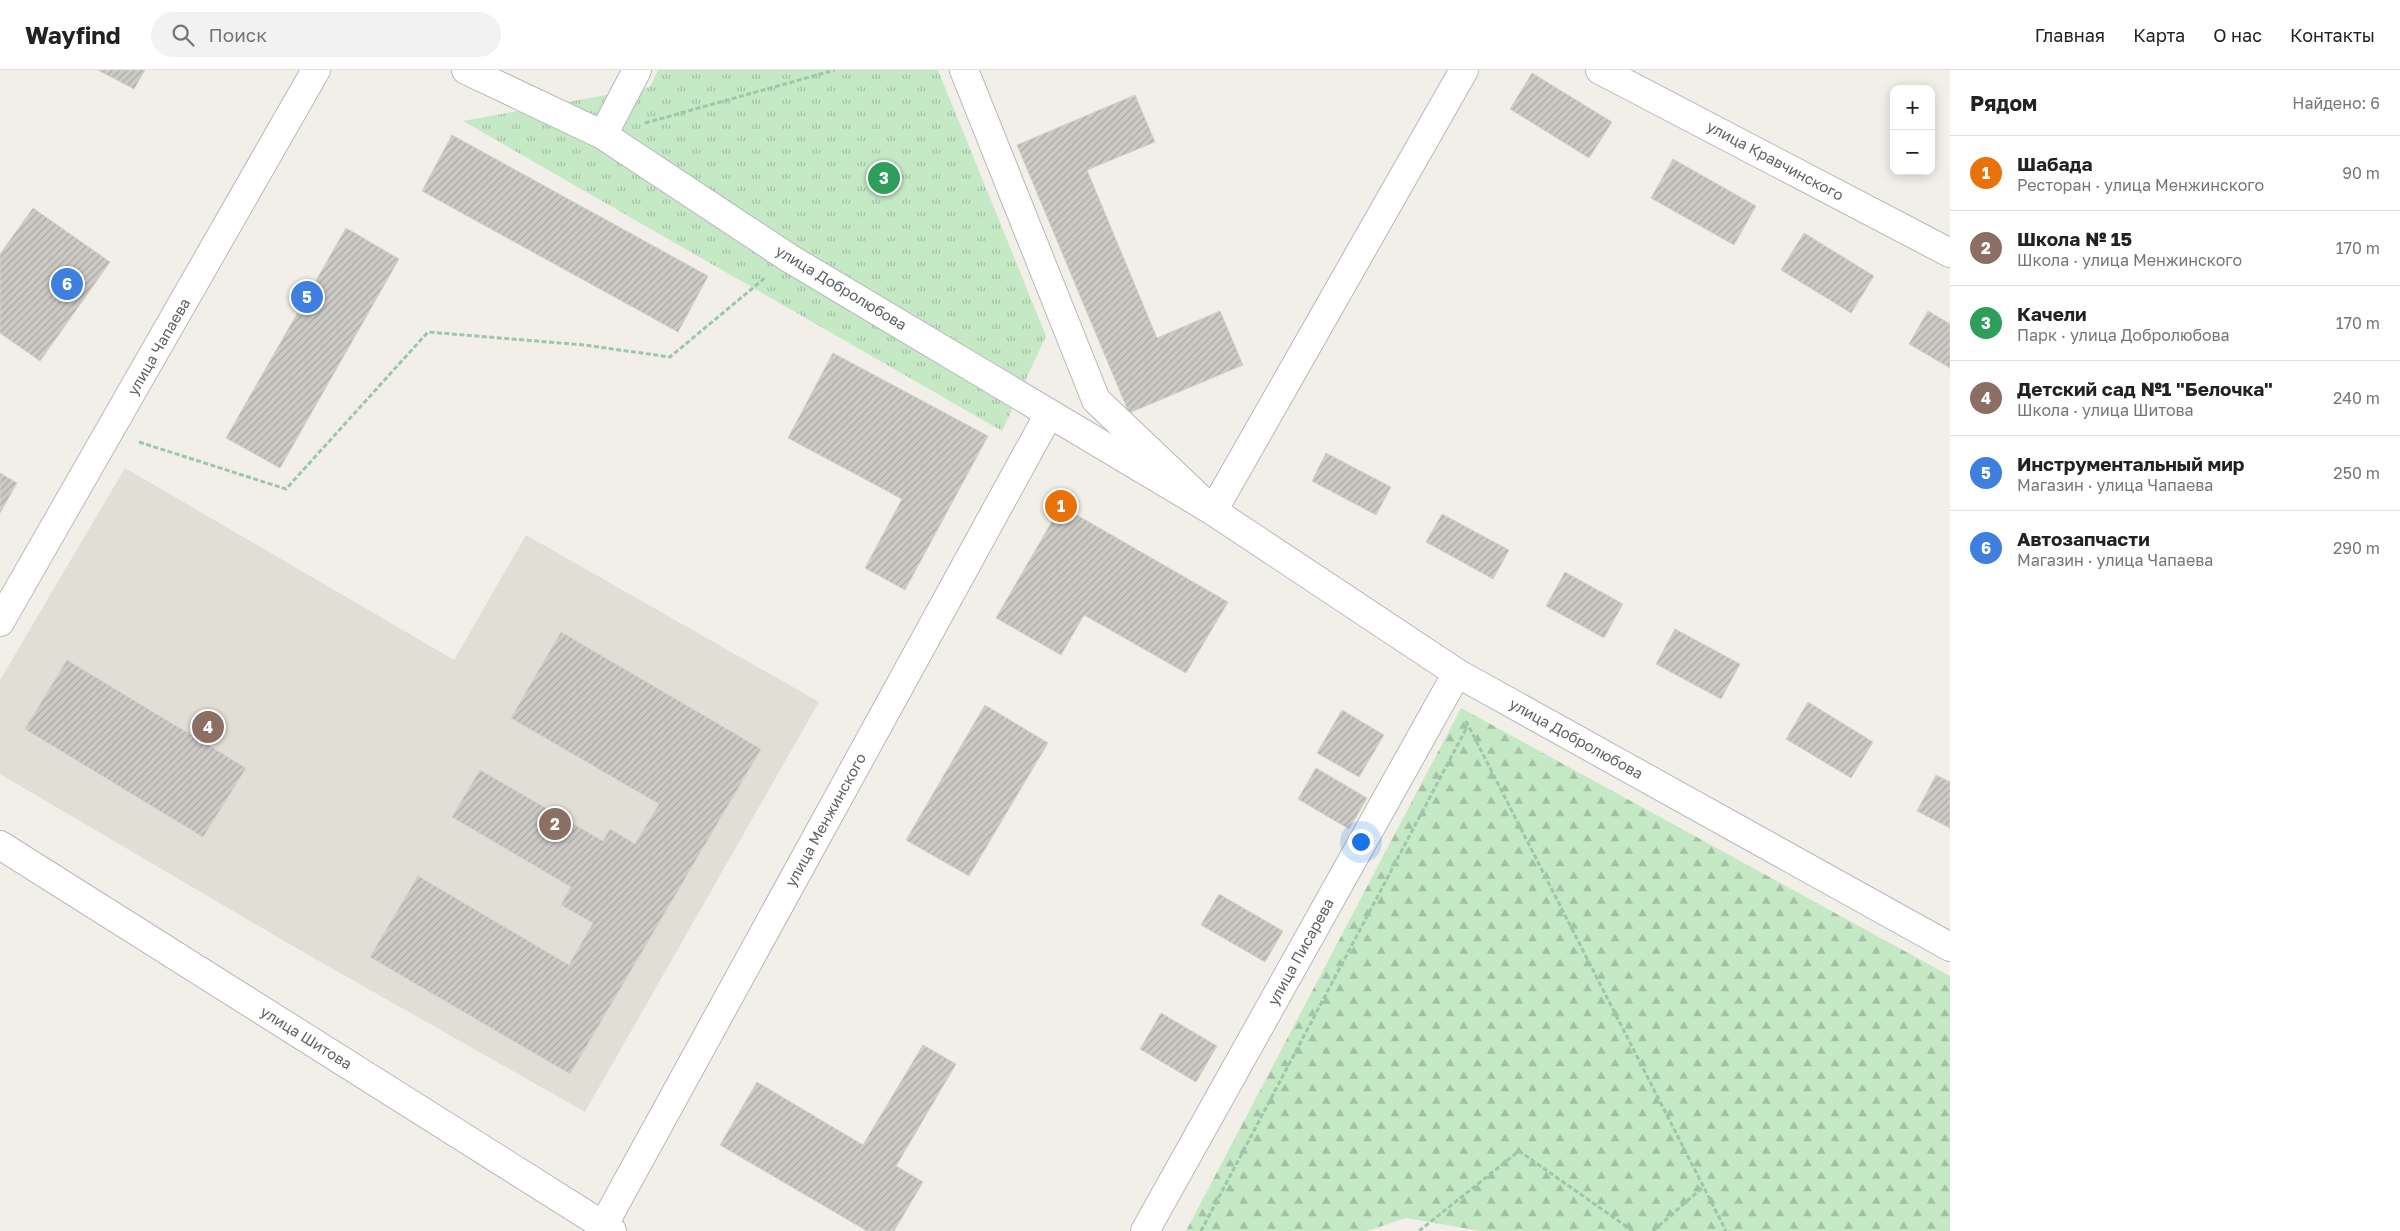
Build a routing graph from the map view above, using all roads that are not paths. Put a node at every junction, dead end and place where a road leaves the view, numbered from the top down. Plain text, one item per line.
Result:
1 (316, 70) edge
2 (466, 70) edge
3 (637, 70) edge
4 (964, 70) edge
5 (1464, 70) edge
6 (1600, 70) edge
7 (603, 135) junction
8 (1950, 253) edge
9 (1050, 414) junction
10 (1213, 511) junction
11 (0, 622) edge
12 (1457, 674) junction
13 (0, 845) edge
14 (1950, 946) edge
15 (607, 1228) edge
16 (1146, 1231) edge

1 - 11 street, улица Чапаева
2 - 7 street, улица Добролюбова
3 - 7 street
4 - 10 street, улица Добролюбова
5 - 10 street
6 - 8 street, улица Кравчинского
7 - 9 street, улица Добролюбова
9 - 10 street, улица Добролюбова
9 - 15 street, улица Менжинского
10 - 12 street, улица Добролюбова
12 - 14 street, улица Добролюбова
12 - 16 street, улица Писарева
13 - 15 street, улица Шитова

